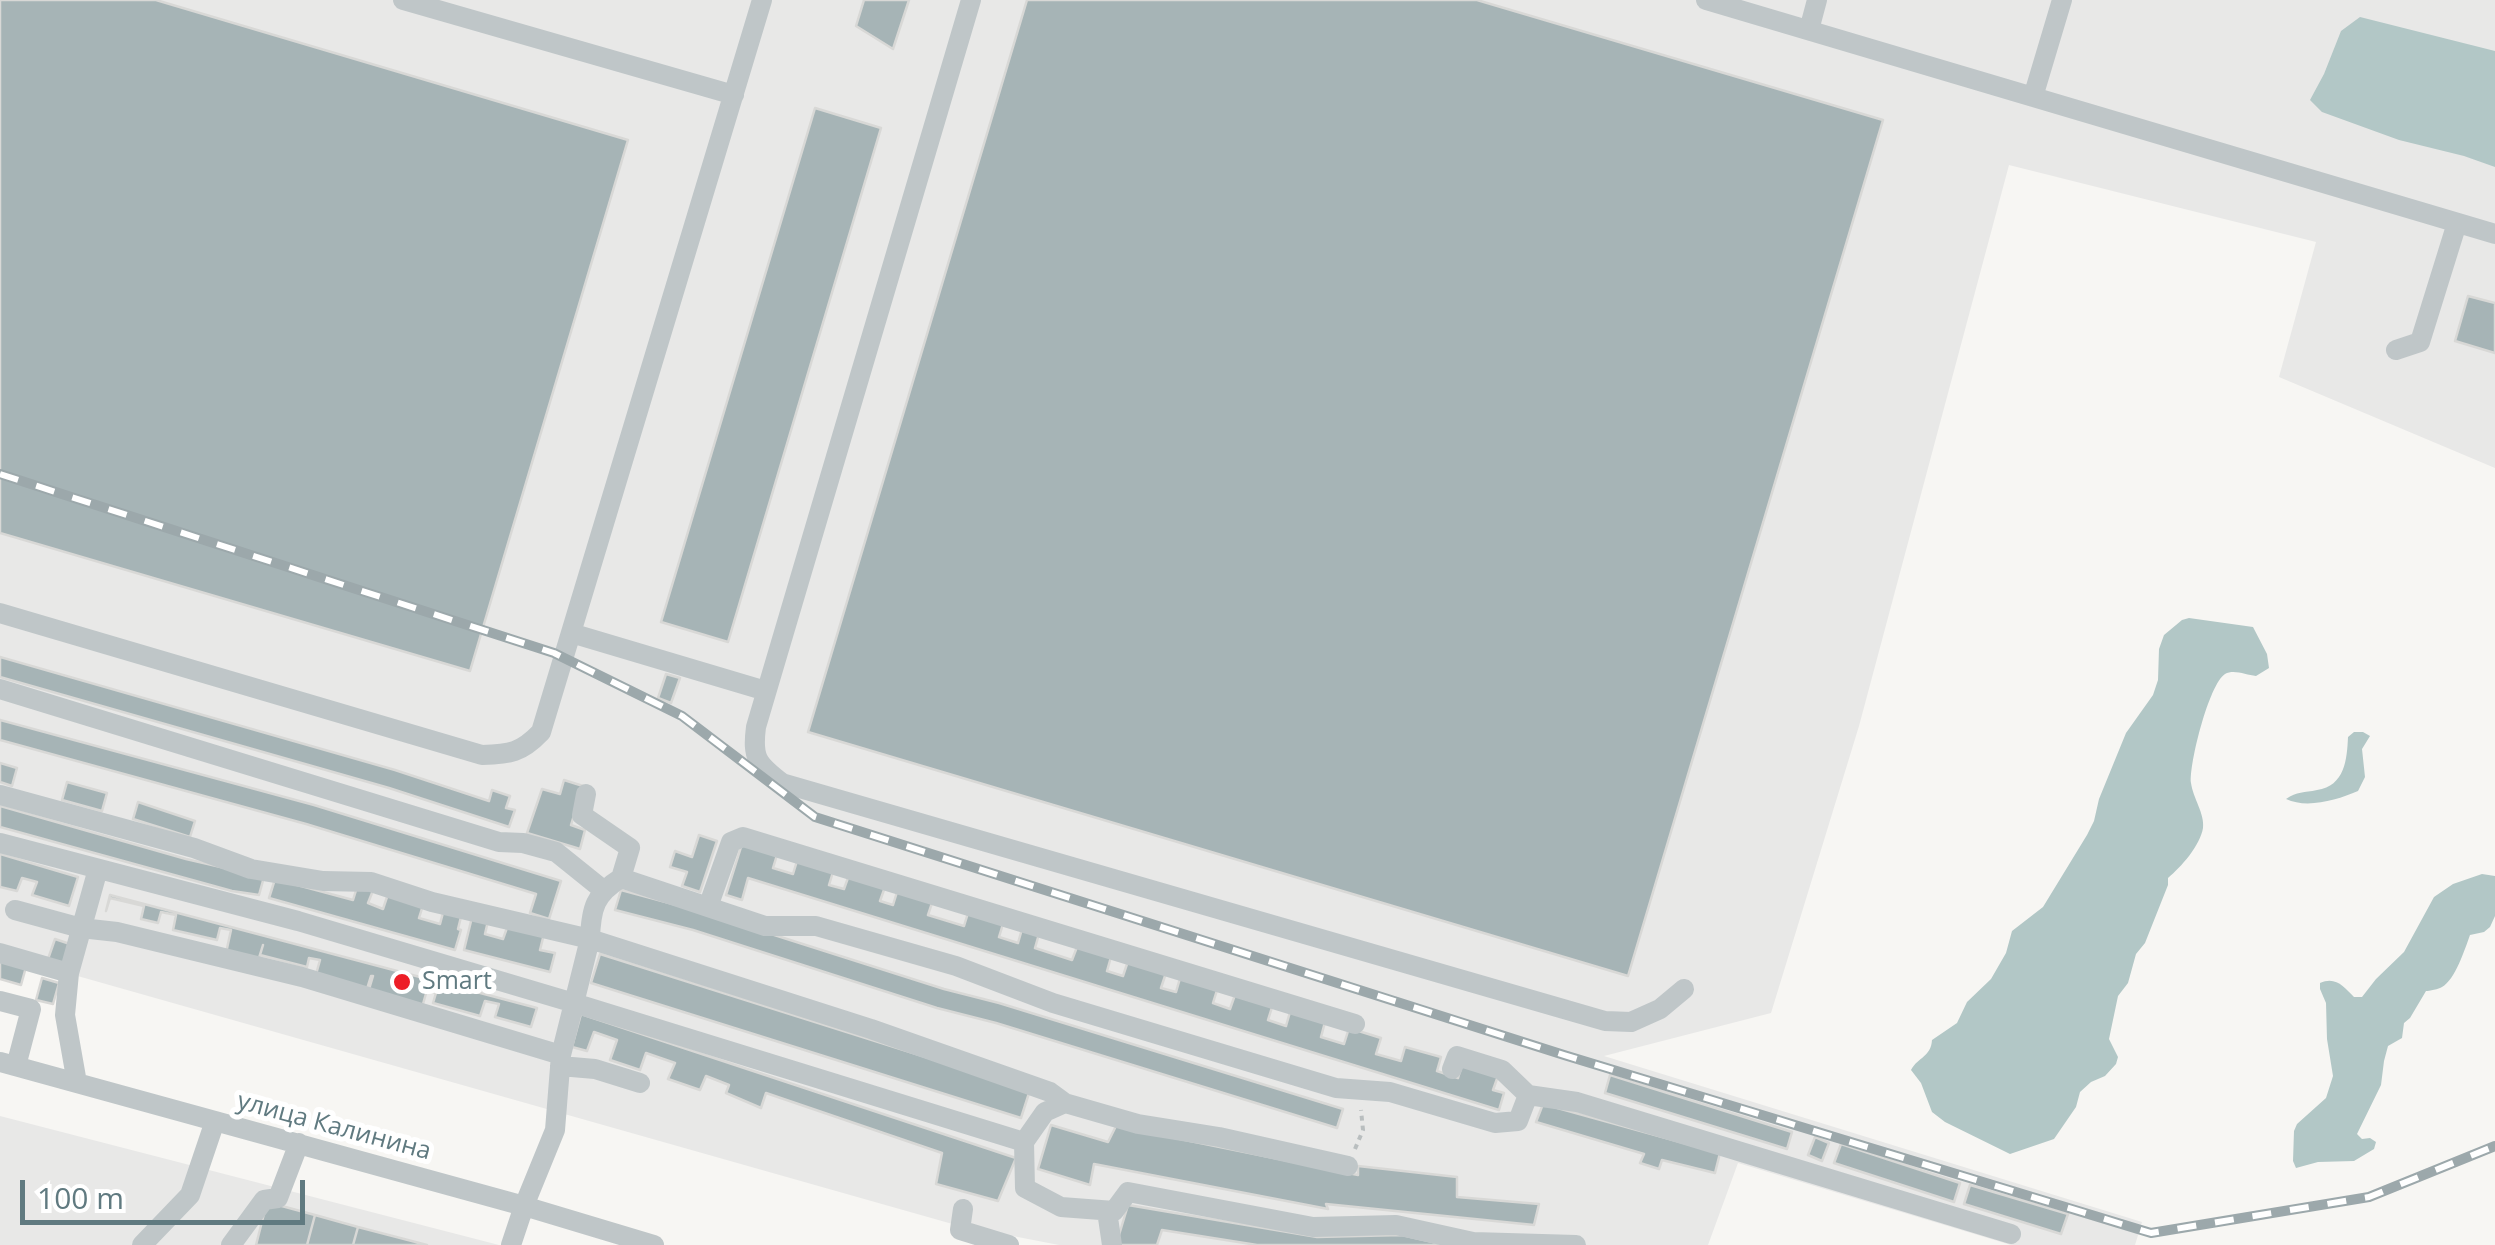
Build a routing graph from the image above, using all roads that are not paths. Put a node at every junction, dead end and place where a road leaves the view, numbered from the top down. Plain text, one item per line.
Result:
1 (403, 0) edge
2 (762, 0) edge
3 (972, 0) edge
4 (1706, 0) edge
5 (1817, 0) edge
6 (2062, 0) edge
7 (1808, 30) junction
8 (734, 95) junction
9 (2034, 97) junction
10 (2457, 223) junction
11 (2495, 234) edge
12 (2396, 350) dead end
13 (0, 613) edge
14 (571, 634) junction
15 (0, 689) edge
16 (766, 692) junction
17 (586, 794) dead end
18 (0, 796) edge
19 (0, 843) edge
20 (98, 869) junction
21 (611, 883) junction
22 (708, 907) junction
23 (16, 910) dead end
24 (81, 928) junction
25 (590, 938) junction
26 (0, 953) edge
27 (69, 973) junction
28 (1684, 988) dead end
29 (0, 1001) edge
30 (574, 1003) junction
31 (1355, 1024) dead end
32 (561, 1060) junction
33 (8, 1064) edge
34 (1452, 1069) dead end
35 (77, 1083) junction
36 (640, 1083) dead end
37 (1528, 1095) junction
38 (1066, 1103) junction
39 (215, 1121) junction
40 (1024, 1142) junction
41 (299, 1144) junction
42 (1348, 1166) road end
43 (524, 1206) junction
44 (963, 1209) dead end
45 (1108, 1210) junction
46 (2012, 1234) dead end
47 (592, 1236) edge
48 (142, 1245) edge
49 (231, 1245) edge
50 (512, 1245) edge
51 (654, 1245) edge
52 (1009, 1245) edge
53 (1112, 1245) edge
54 (1576, 1245) edge

1 - 8 street
2 - 8 street
3 - 16 street
4 - 7 street
5 - 7 street
6 - 9 street
7 - 9 street
8 - 14 street
9 - 10 street
10 - 11 street
10 - 12 street
13 - 14 street
14 - 16 street
15 - 21 street
16 - 28 street
17 - 21 street
18 - 25 street
19 - 20 street
20 - 24 street
20 - 30 street
21 - 22 street
21 - 25 street
22 - 31 street
22 - 37 street
23 - 24 street
24 - 27 street
24 - 32 street
25 - 30 street
25 - 38 street
26 - 27 street
27 - 35 street
29 - 33 street
30 - 32 street
30 - 40 street
32 - 36 street
32 - 43 street
33 - 35 street, улица Калинина
34 - 37 street
35 - 39 street, улица Калинина
37 - 46 street
38 - 40 street
38 - 42 street
39 - 41 street, улица Калинина
39 - 48 street
40 - 45 street
41 - 43 street, улица Калинина
41 - 49 street
43 - 47 street, улица Калинина
43 - 50 street
44 - 52 street
45 - 53 street
45 - 54 street
47 - 51 street, улица Калинина

